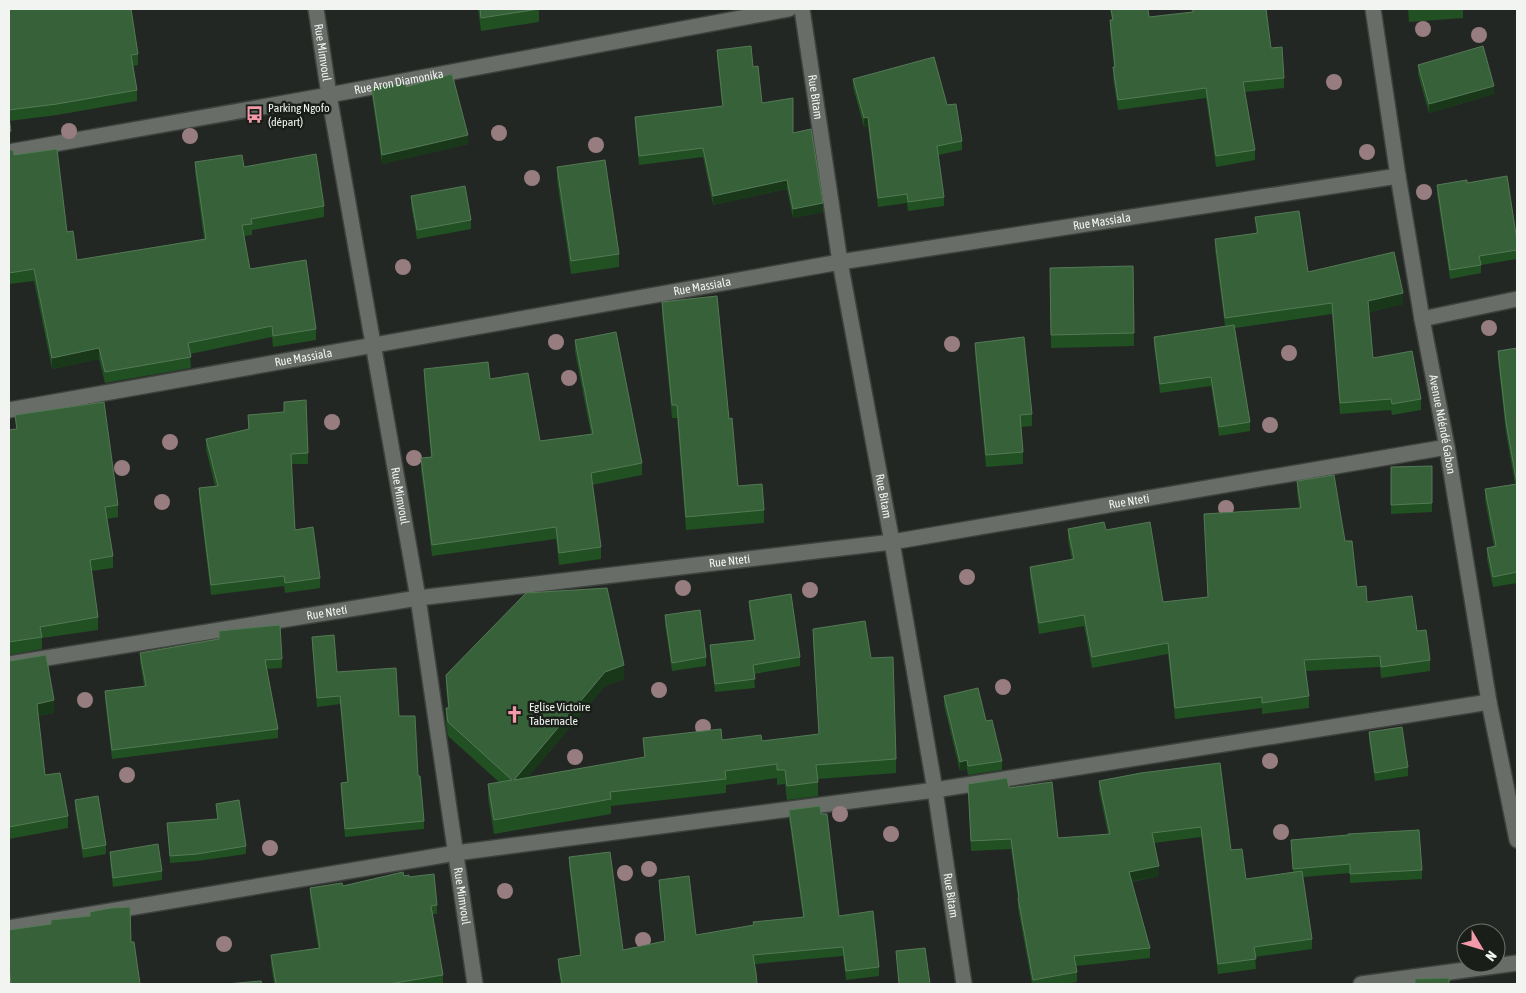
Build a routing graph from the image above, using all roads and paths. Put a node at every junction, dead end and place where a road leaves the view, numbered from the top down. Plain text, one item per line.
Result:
1 (316, 9) edge
2 (790, 9) edge
3 (802, 9) edge
4 (1374, 9) edge
5 (330, 95) junction
6 (9, 152) edge
7 (1398, 176) junction
8 (840, 262) junction
9 (1517, 299) edge
10 (1422, 319) junction
11 (373, 345) junction
12 (9, 410) edge
13 (1447, 447) junction
14 (892, 542) junction
15 (418, 598) junction
16 (9, 664) edge
17 (1489, 702) junction
18 (936, 790) junction
19 (1517, 840) edge
20 (456, 853) junction
21 (9, 928) edge
22 (1517, 963) edge
23 (475, 984) edge
24 (964, 984) edge
25 (1361, 984) edge

1 - 5 street, Rue Mimvoul
2 - 5 street, Rue Aron Diamonika
3 - 8 street, Rue Bitam
4 - 7 street, Avenue Ndéndé Gabon
5 - 6 street, Rue Aron Diamonika
5 - 11 street, Rue Mimvoul
7 - 8 street, Rue Massiala
7 - 10 street, Avenue Ndéndé Gabon
8 - 11 street, Rue Massiala
8 - 14 street, Rue Bitam
9 - 10 street
10 - 13 street, Avenue Ndéndé Gabon
11 - 12 street, Rue Massiala
11 - 15 street, Rue Mimvoul
13 - 14 street, Rue Nteti
13 - 17 street, Avenue Ndéndé Gabon
14 - 15 street, Rue Nteti
14 - 18 street, Rue Bitam
15 - 16 street, Rue Nteti
15 - 20 street, Rue Mimvoul
17 - 18 street
17 - 19 street, Avenue Ndéndé Gabon
18 - 20 street
18 - 24 street, Rue Bitam
20 - 21 street
20 - 23 street, Rue Mimvoul
22 - 25 street

